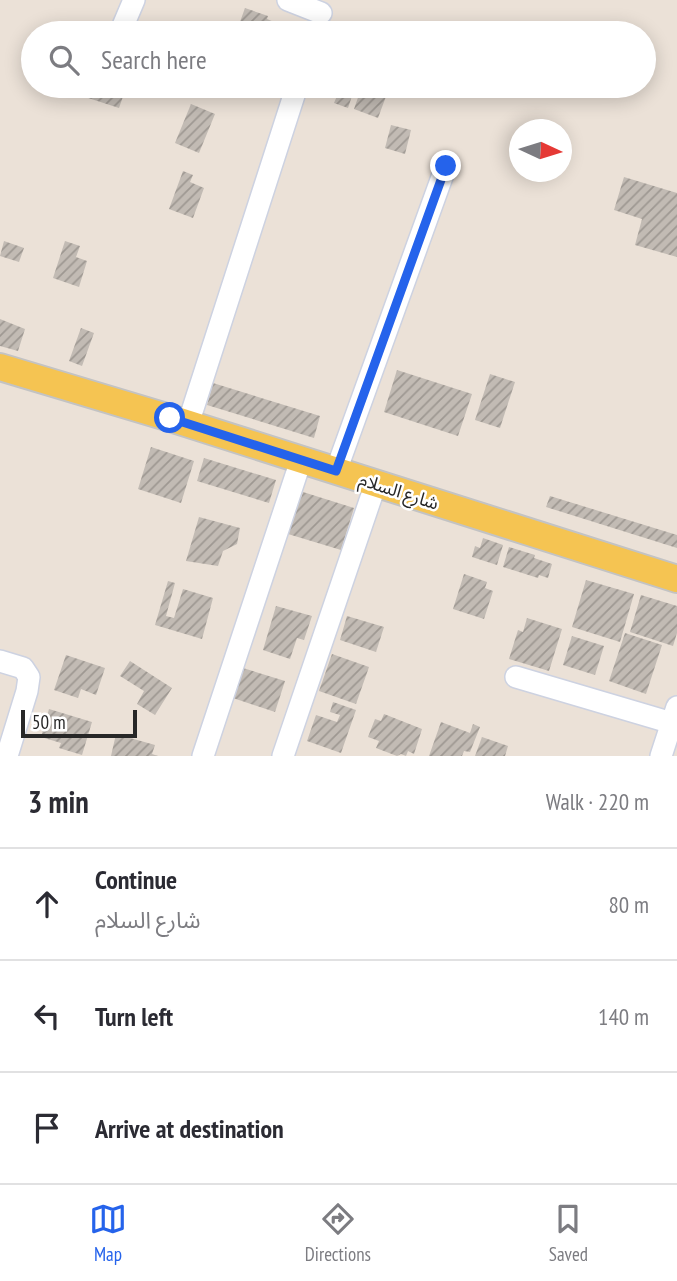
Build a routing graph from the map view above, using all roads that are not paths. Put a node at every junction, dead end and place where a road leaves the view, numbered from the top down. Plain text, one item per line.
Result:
1 (134, 0) edge
2 (288, 0) edge
3 (323, 6) edge
4 (125, 21) edge
5 (293, 98) edge
6 (446, 166) dead end
7 (0, 367) edge
8 (188, 424) junction
9 (301, 460) junction
10 (336, 471) junction
11 (376, 483) junction
12 (677, 579) edge
13 (0, 661) edge
14 (516, 677) dead end
15 (674, 715) edge
16 (7, 756) edge
17 (203, 756) edge
18 (284, 756) edge
19 (661, 756) edge

1 - 4 street
2 - 3 street
5 - 8 street
6 - 10 street
7 - 8 main road, شارع السلام
8 - 9 main road, شارع السلام
9 - 10 main road, شارع السلام
9 - 17 street
10 - 11 main road, شارع السلام
11 - 12 main road, شارع السلام
11 - 18 street
13 - 16 street
14 - 15 street
15 - 19 street

